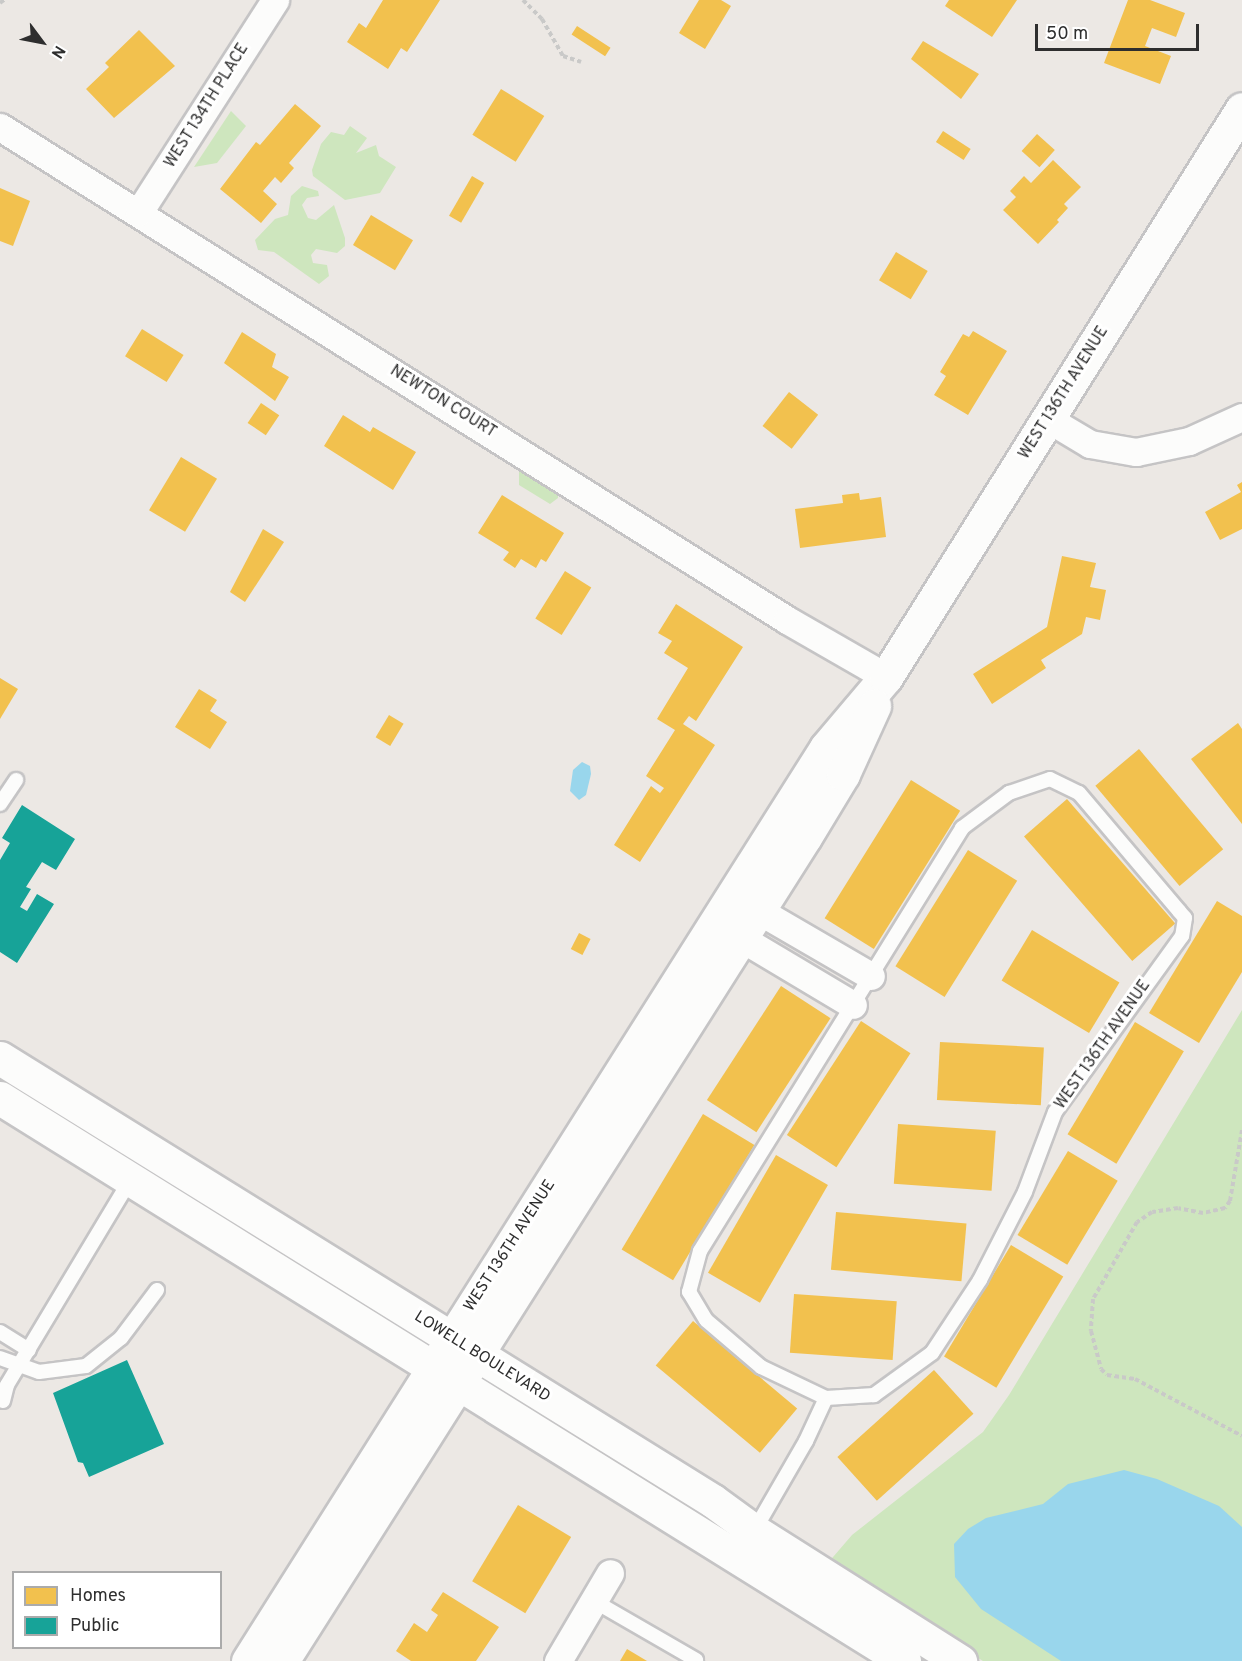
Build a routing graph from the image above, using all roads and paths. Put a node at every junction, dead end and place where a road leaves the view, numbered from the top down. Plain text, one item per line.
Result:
1 (4, 0) edge
2 (274, 0) edge
3 (522, 0) edge
4 (0, 3) edge
5 (581, 62) dead end
6 (1242, 109) edge
7 (0, 127) edge
8 (139, 213) junction
9 (1242, 417) edge
10 (1048, 419) junction
11 (886, 677) junction
12 (16, 780) dead end
13 (0, 804) edge
14 (744, 902) junction
15 (727, 930) junction
16 (871, 975) junction
17 (853, 1005) junction
18 (0, 1058) edge
19 (0, 1098) edge
20 (1242, 1130) edge
21 (131, 1179) junction
22 (157, 1290) dead end
23 (0, 1332) edge
24 (464, 1346) junction
25 (29, 1350) junction
26 (0, 1358) edge
27 (19, 1366) junction
28 (445, 1375) junction
29 (826, 1398) junction
30 (3, 1401) dead end
31 (1242, 1437) edge
32 (754, 1531) junction
33 (610, 1573) dead end
34 (594, 1601) junction
35 (696, 1660) edge
36 (248, 1661) edge
37 (282, 1661) edge
38 (558, 1661) edge
39 (904, 1661) edge
40 (960, 1661) edge

1 - 4 path
2 - 8 street, WEST 134TH PLACE
3 - 5 path
6 - 10 main road, WEST 136TH AVENUE
7 - 8 street, NEWTON COURT
8 - 11 street, NEWTON COURT
9 - 10 street
10 - 11 main road, WEST 136TH AVENUE
11 - 14 main road, WEST 136TH AVENUE
12 - 13 lane
14 - 15 main road, WEST 136TH AVENUE
14 - 16 street
15 - 17 street
15 - 24 main road, WEST 136TH AVENUE
16 - 17 lane, WEST 136TH AVENUE
16 - 29 lane, WEST 136TH AVENUE
17 - 29 lane, WEST 136TH AVENUE
18 - 24 main road, LOWELL BOULEVARD
19 - 21 main road, LOWELL BOULEVARD
20 - 31 path
21 - 25 lane
21 - 28 main road, LOWELL BOULEVARD
22 - 27 lane
23 - 25 lane
24 - 28 main road, WEST 136TH AVENUE
24 - 32 main road, LOWELL BOULEVARD
25 - 27 lane
26 - 27 lane
27 - 30 lane
28 - 36 main road, WEST 136TH AVENUE
28 - 37 main road, WEST 136TH AVENUE
28 - 39 main road, LOWELL BOULEVARD
29 - 32 lane
32 - 40 main road, LOWELL BOULEVARD
33 - 34 street
34 - 35 lane
34 - 38 street

